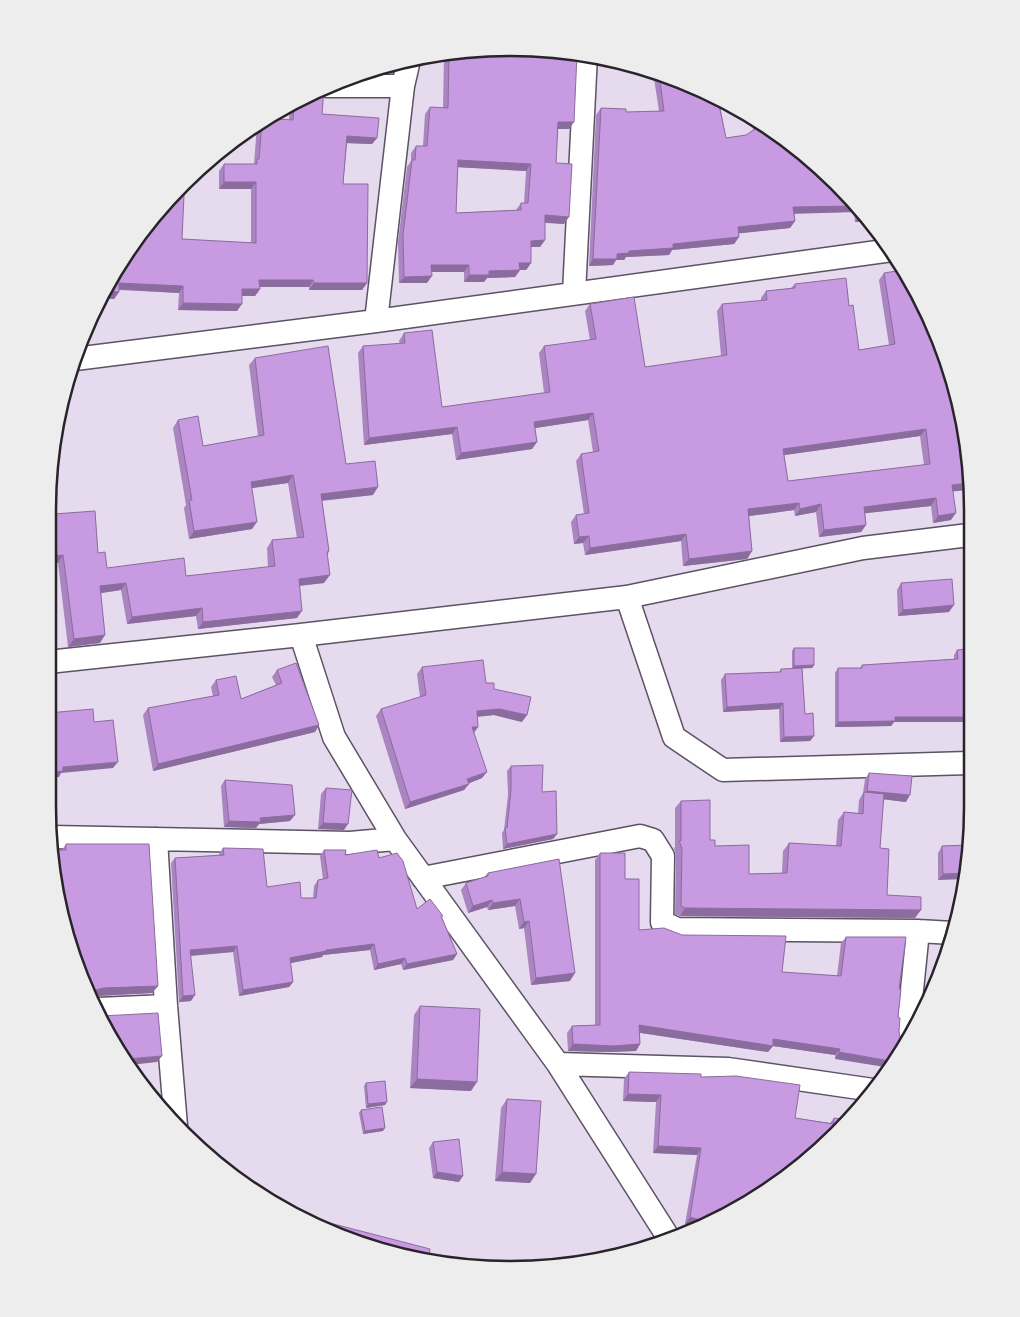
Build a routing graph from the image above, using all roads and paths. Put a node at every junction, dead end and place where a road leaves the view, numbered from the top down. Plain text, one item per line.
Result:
1 (586, 63) edge
2 (407, 69) edge
3 (349, 86) edge
4 (402, 86) junction
5 (882, 251) edge
6 (574, 293) junction
7 (376, 321) junction
8 (82, 358) edge
9 (964, 535) edge
10 (627, 597) junction
11 (301, 635) junction
12 (56, 661) edge
13 (964, 763) edge
14 (57, 838) edge
15 (156, 839) junction
16 (395, 839) junction
17 (423, 878) junction
18 (918, 931) junction
19 (946, 933) edge
20 (166, 1006) junction
21 (103, 1009) edge
22 (909, 1023) edge
23 (558, 1064) junction
24 (865, 1089) edge
25 (175, 1112) edge
26 (666, 1233) edge

1 - 6 street
2 - 4 street
3 - 4 street
4 - 7 street
5 - 6 street
6 - 7 street
7 - 8 street
9 - 10 street
10 - 11 street
10 - 13 street
11 - 12 street
11 - 16 street
14 - 15 street
15 - 16 street
15 - 20 street
16 - 17 street
17 - 18 street
17 - 23 street
18 - 19 street
18 - 22 street
20 - 21 street
20 - 25 street
23 - 24 street
23 - 26 street

